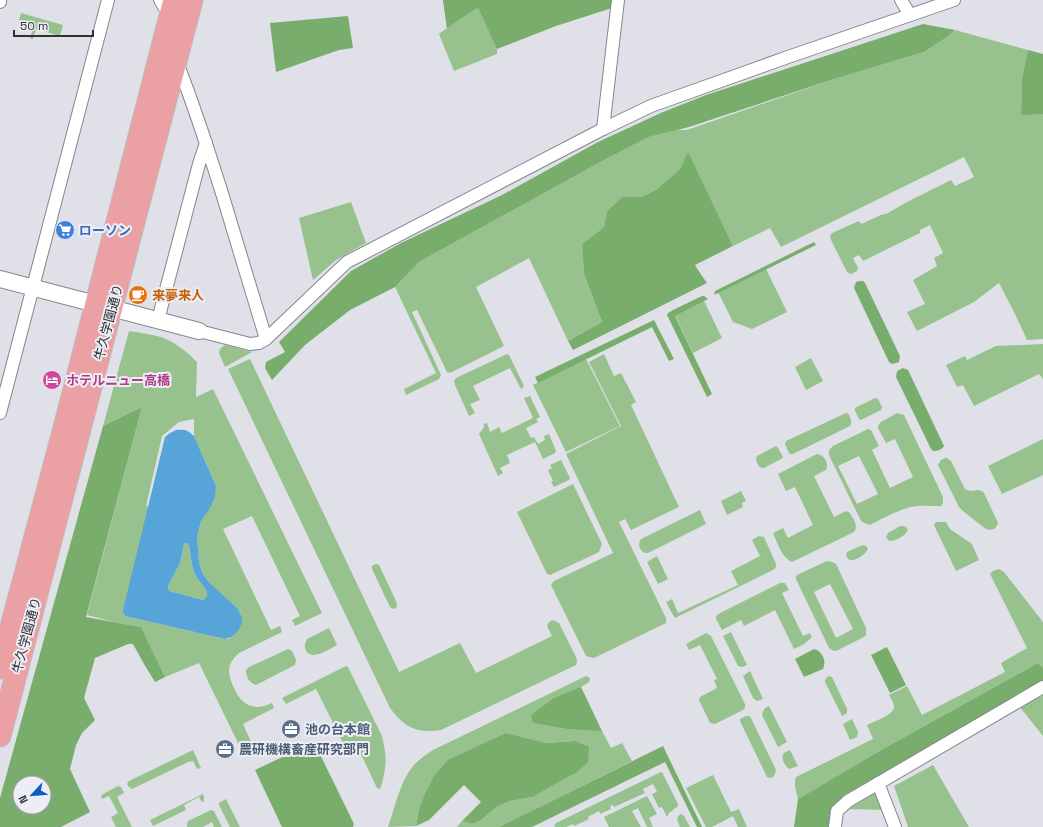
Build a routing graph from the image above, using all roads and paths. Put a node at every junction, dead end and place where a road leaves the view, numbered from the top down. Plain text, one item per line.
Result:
1 (108, 0) edge
2 (192, 0) edge
3 (618, 0) edge
4 (901, 0) edge
5 (954, 0) edge
6 (168, 5) edge
7 (910, 15) junction
8 (176, 60) junction
9 (603, 129) junction
10 (206, 143) junction
11 (0, 279) edge
12 (33, 288) junction
13 (103, 306) junction
14 (158, 320) junction
15 (199, 331) joint
16 (266, 339) junction
17 (0, 413) edge
18 (0, 668) edge
19 (1043, 687) edge
20 (0, 736) edge
21 (878, 783) junction
22 (835, 827) edge
23 (896, 827) edge

1 - 12 street
2 - 8 highway, 牛久学園通り
3 - 9 street
4 - 7 street
5 - 7 street
6 - 13 highway, 牛久学園通り
7 - 9 street
8 - 10 street
8 - 13 highway, 牛久学園通り
9 - 16 street
10 - 14 street
10 - 16 street
11 - 12 street
12 - 13 street
12 - 17 street
13 - 14 street
13 - 18 highway, 牛久学園通り
13 - 20 highway, 牛久学園通り
14 - 15 street
15 - 16 street
19 - 21 street
21 - 22 street
21 - 23 street

